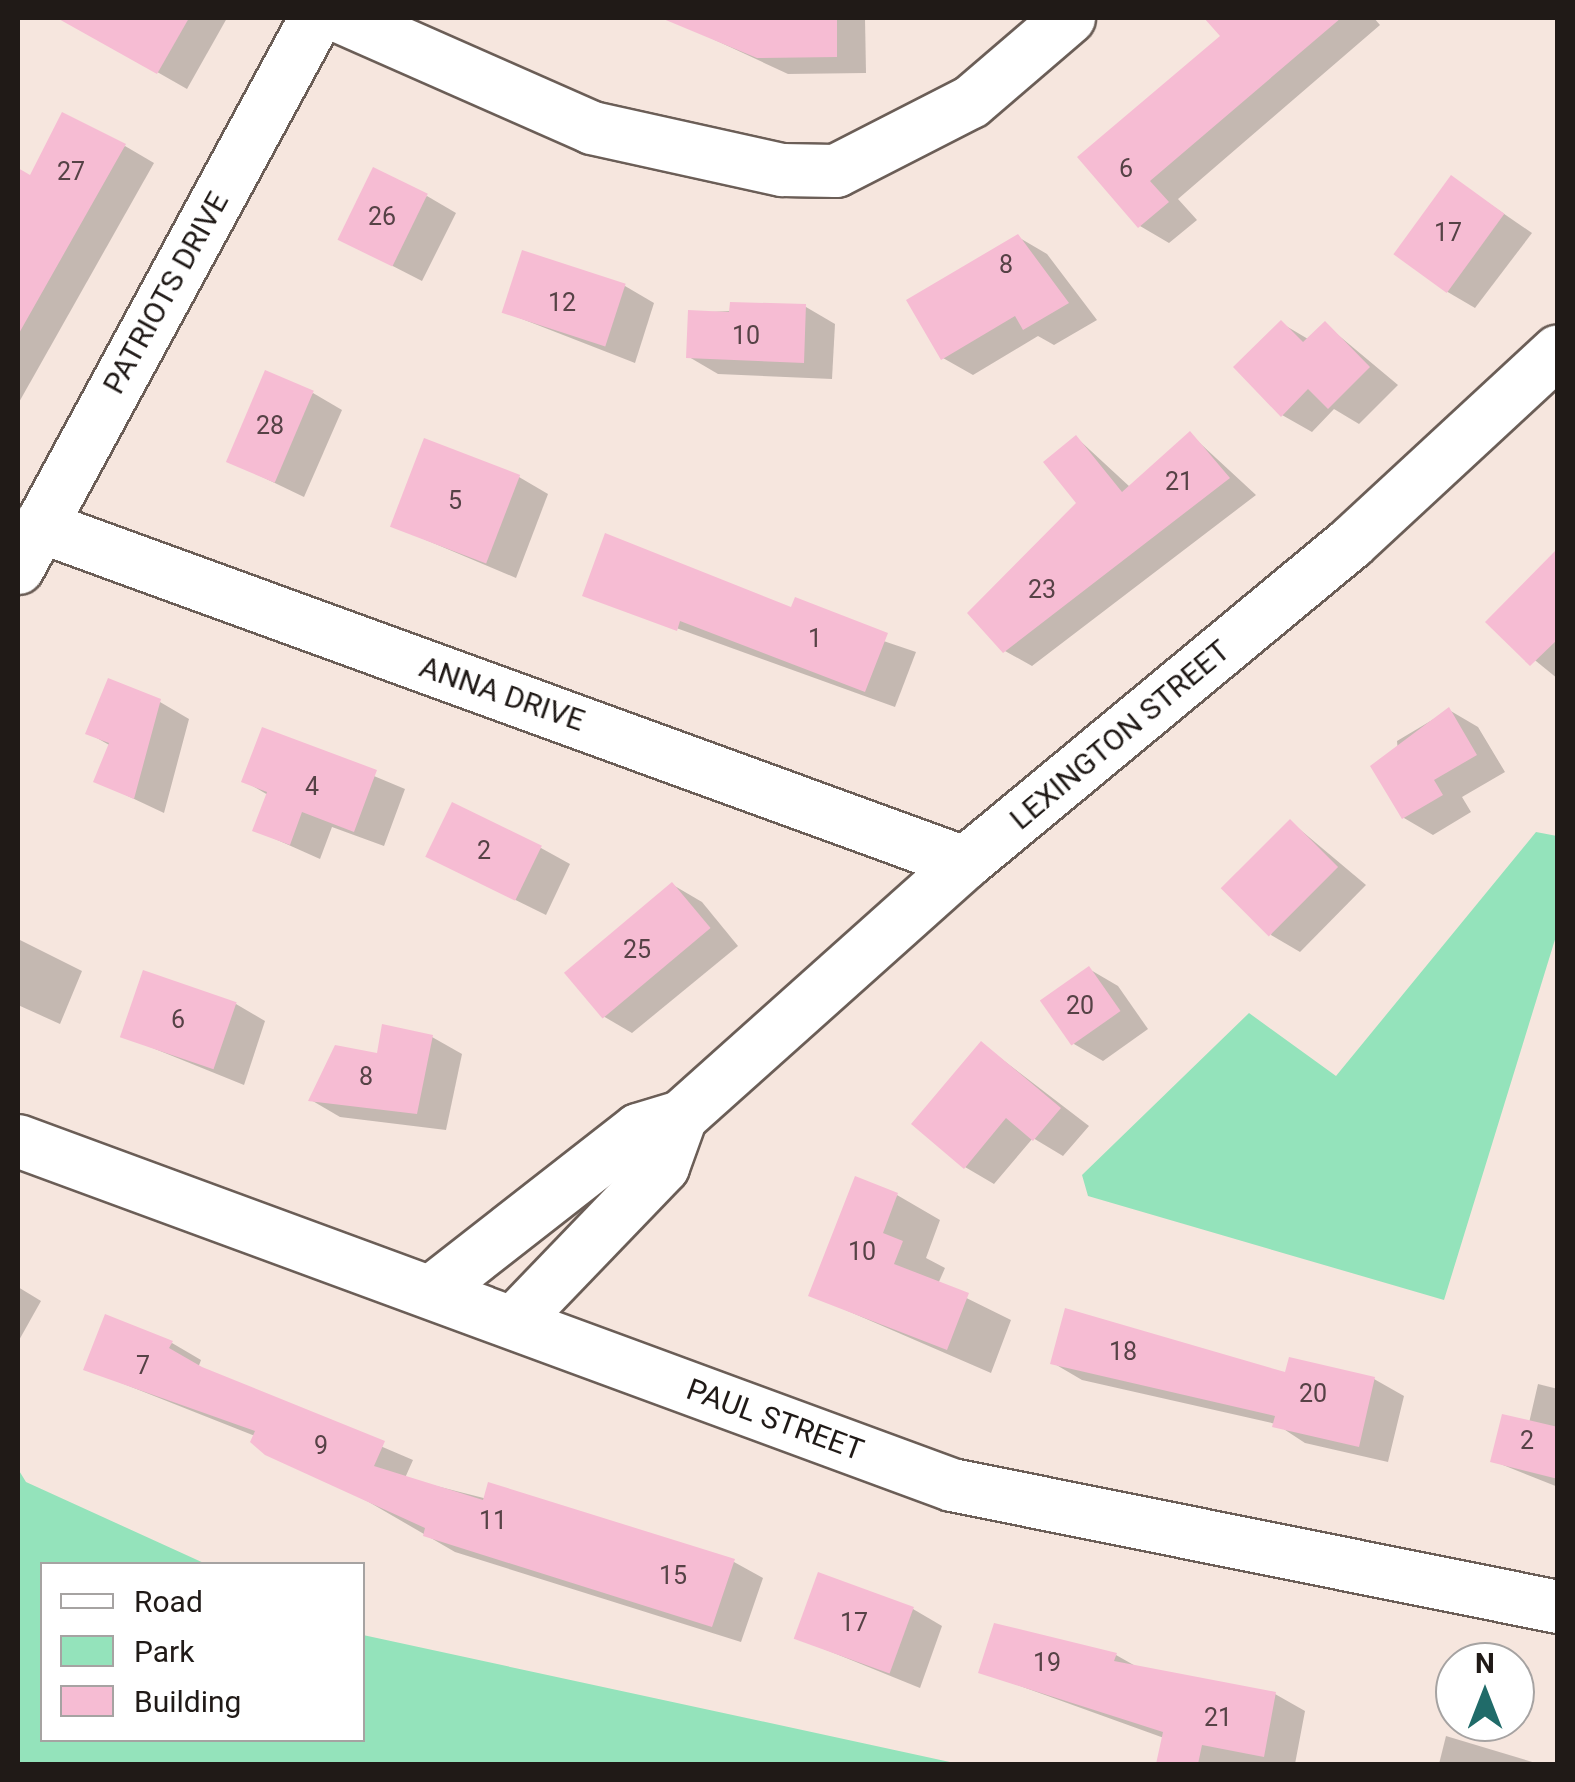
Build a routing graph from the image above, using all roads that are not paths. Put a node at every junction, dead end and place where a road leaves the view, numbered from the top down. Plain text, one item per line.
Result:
1 (316, 18) edge
2 (343, 18) edge
3 (1069, 18) edge
4 (1558, 351) edge
5 (28, 547) edge
6 (965, 863) junction
7 (681, 1117) junction
8 (18, 1141) edge
9 (430, 1292) junction
10 (514, 1322) junction
11 (1558, 1607) edge

1 - 5 street, PATRIOTS DRIVE
2 - 3 street
4 - 6 street, LEXINGTON STREET
5 - 6 street, ANNA DRIVE
6 - 7 street, LEXINGTON STREET
7 - 9 street, LEXINGTON STREET
7 - 10 street, LEXINGTON STREET
8 - 9 street, PAUL STREET
9 - 10 street, PAUL STREET
10 - 11 street, PAUL STREET

